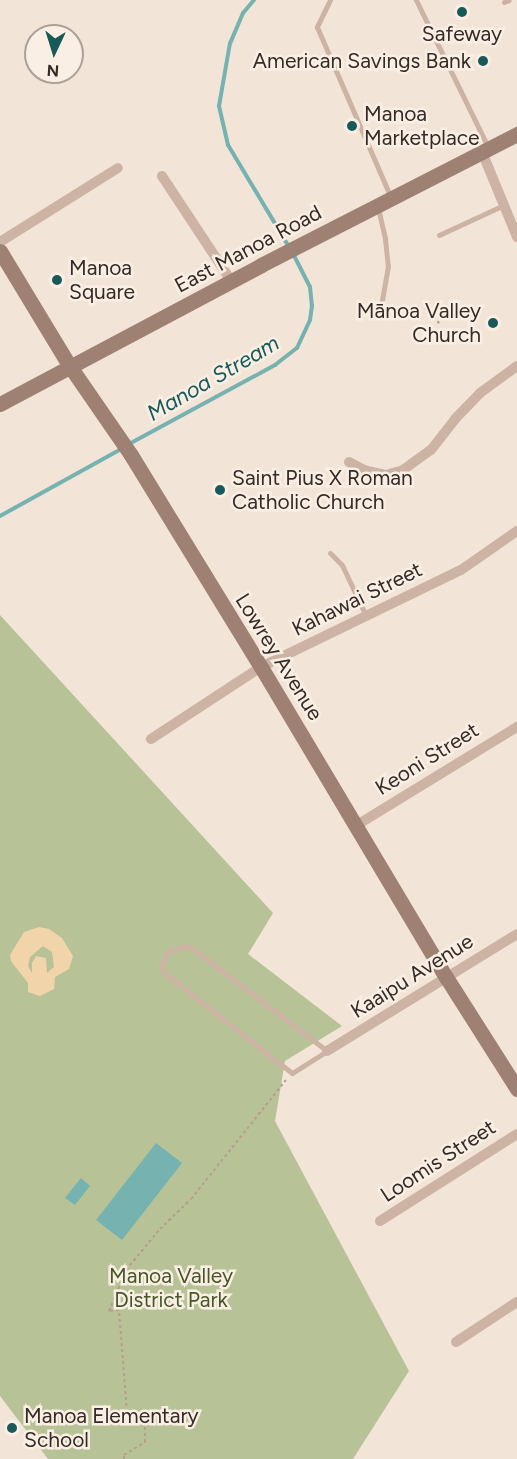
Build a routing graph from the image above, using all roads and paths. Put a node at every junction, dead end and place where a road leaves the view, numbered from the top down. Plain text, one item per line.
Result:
1 (330, 0) edge
2 (416, 0) edge
3 (517, 134) edge
4 (486, 150) junction
5 (118, 168) dead end
6 (162, 176) dead end
7 (392, 199) junction
8 (504, 205) junction
9 (377, 206) junction
10 (440, 235) dead end
11 (517, 237) edge
12 (0, 242) edge
13 (0, 251) edge
14 (232, 282) junction
15 (382, 301) dead end
16 (438, 302) dead end
17 (425, 308) dead end
18 (454, 320) dead end
19 (439, 323) dead end
20 (69, 365) junction
21 (517, 366) edge
22 (0, 404) edge
23 (349, 462) dead end
24 (517, 531) edge
25 (330, 553) dead end
26 (366, 616) junction
27 (261, 666) junction
28 (517, 727) edge
29 (151, 739) dead end
30 (357, 825) junction
31 (517, 934) edge
32 (446, 977) junction
33 (327, 1051) junction
34 (291, 1073) junction
35 (517, 1089) edge
36 (517, 1134) edge
37 (380, 1221) dead end
38 (517, 1302) edge
39 (456, 1342) dead end
40 (124, 1459) edge

1 - 7 lane
2 - 4 lane
3 - 4 street, East Manoa Road
4 - 7 street, East Manoa Road
4 - 8 street
5 - 12 street
6 - 14 street
7 - 9 street, East Manoa Road
8 - 10 lane
8 - 11 street
9 - 14 street, East Manoa Road
9 - 15 lane
13 - 20 street, Lowrey Avenue
14 - 20 street, East Manoa Road
16 - 18 path
17 - 19 path
20 - 22 street, East Manoa Road
20 - 27 street, Lowrey Avenue
21 - 23 street
24 - 26 street, Kahawai Street
25 - 26 lane
26 - 27 street, Kahawai Street
27 - 29 street, Kahawai Street
27 - 30 street, Lowrey Avenue
28 - 30 street, Keoni Street
30 - 32 street, Lowrey Avenue
31 - 32 street, Kaaipu Avenue
32 - 33 street, Kaaipu Avenue
32 - 35 street, Lowrey Avenue
33 - 34 lane
33 - 34 lane
34 - 40 path
36 - 37 street, Loomis Street
38 - 39 street

